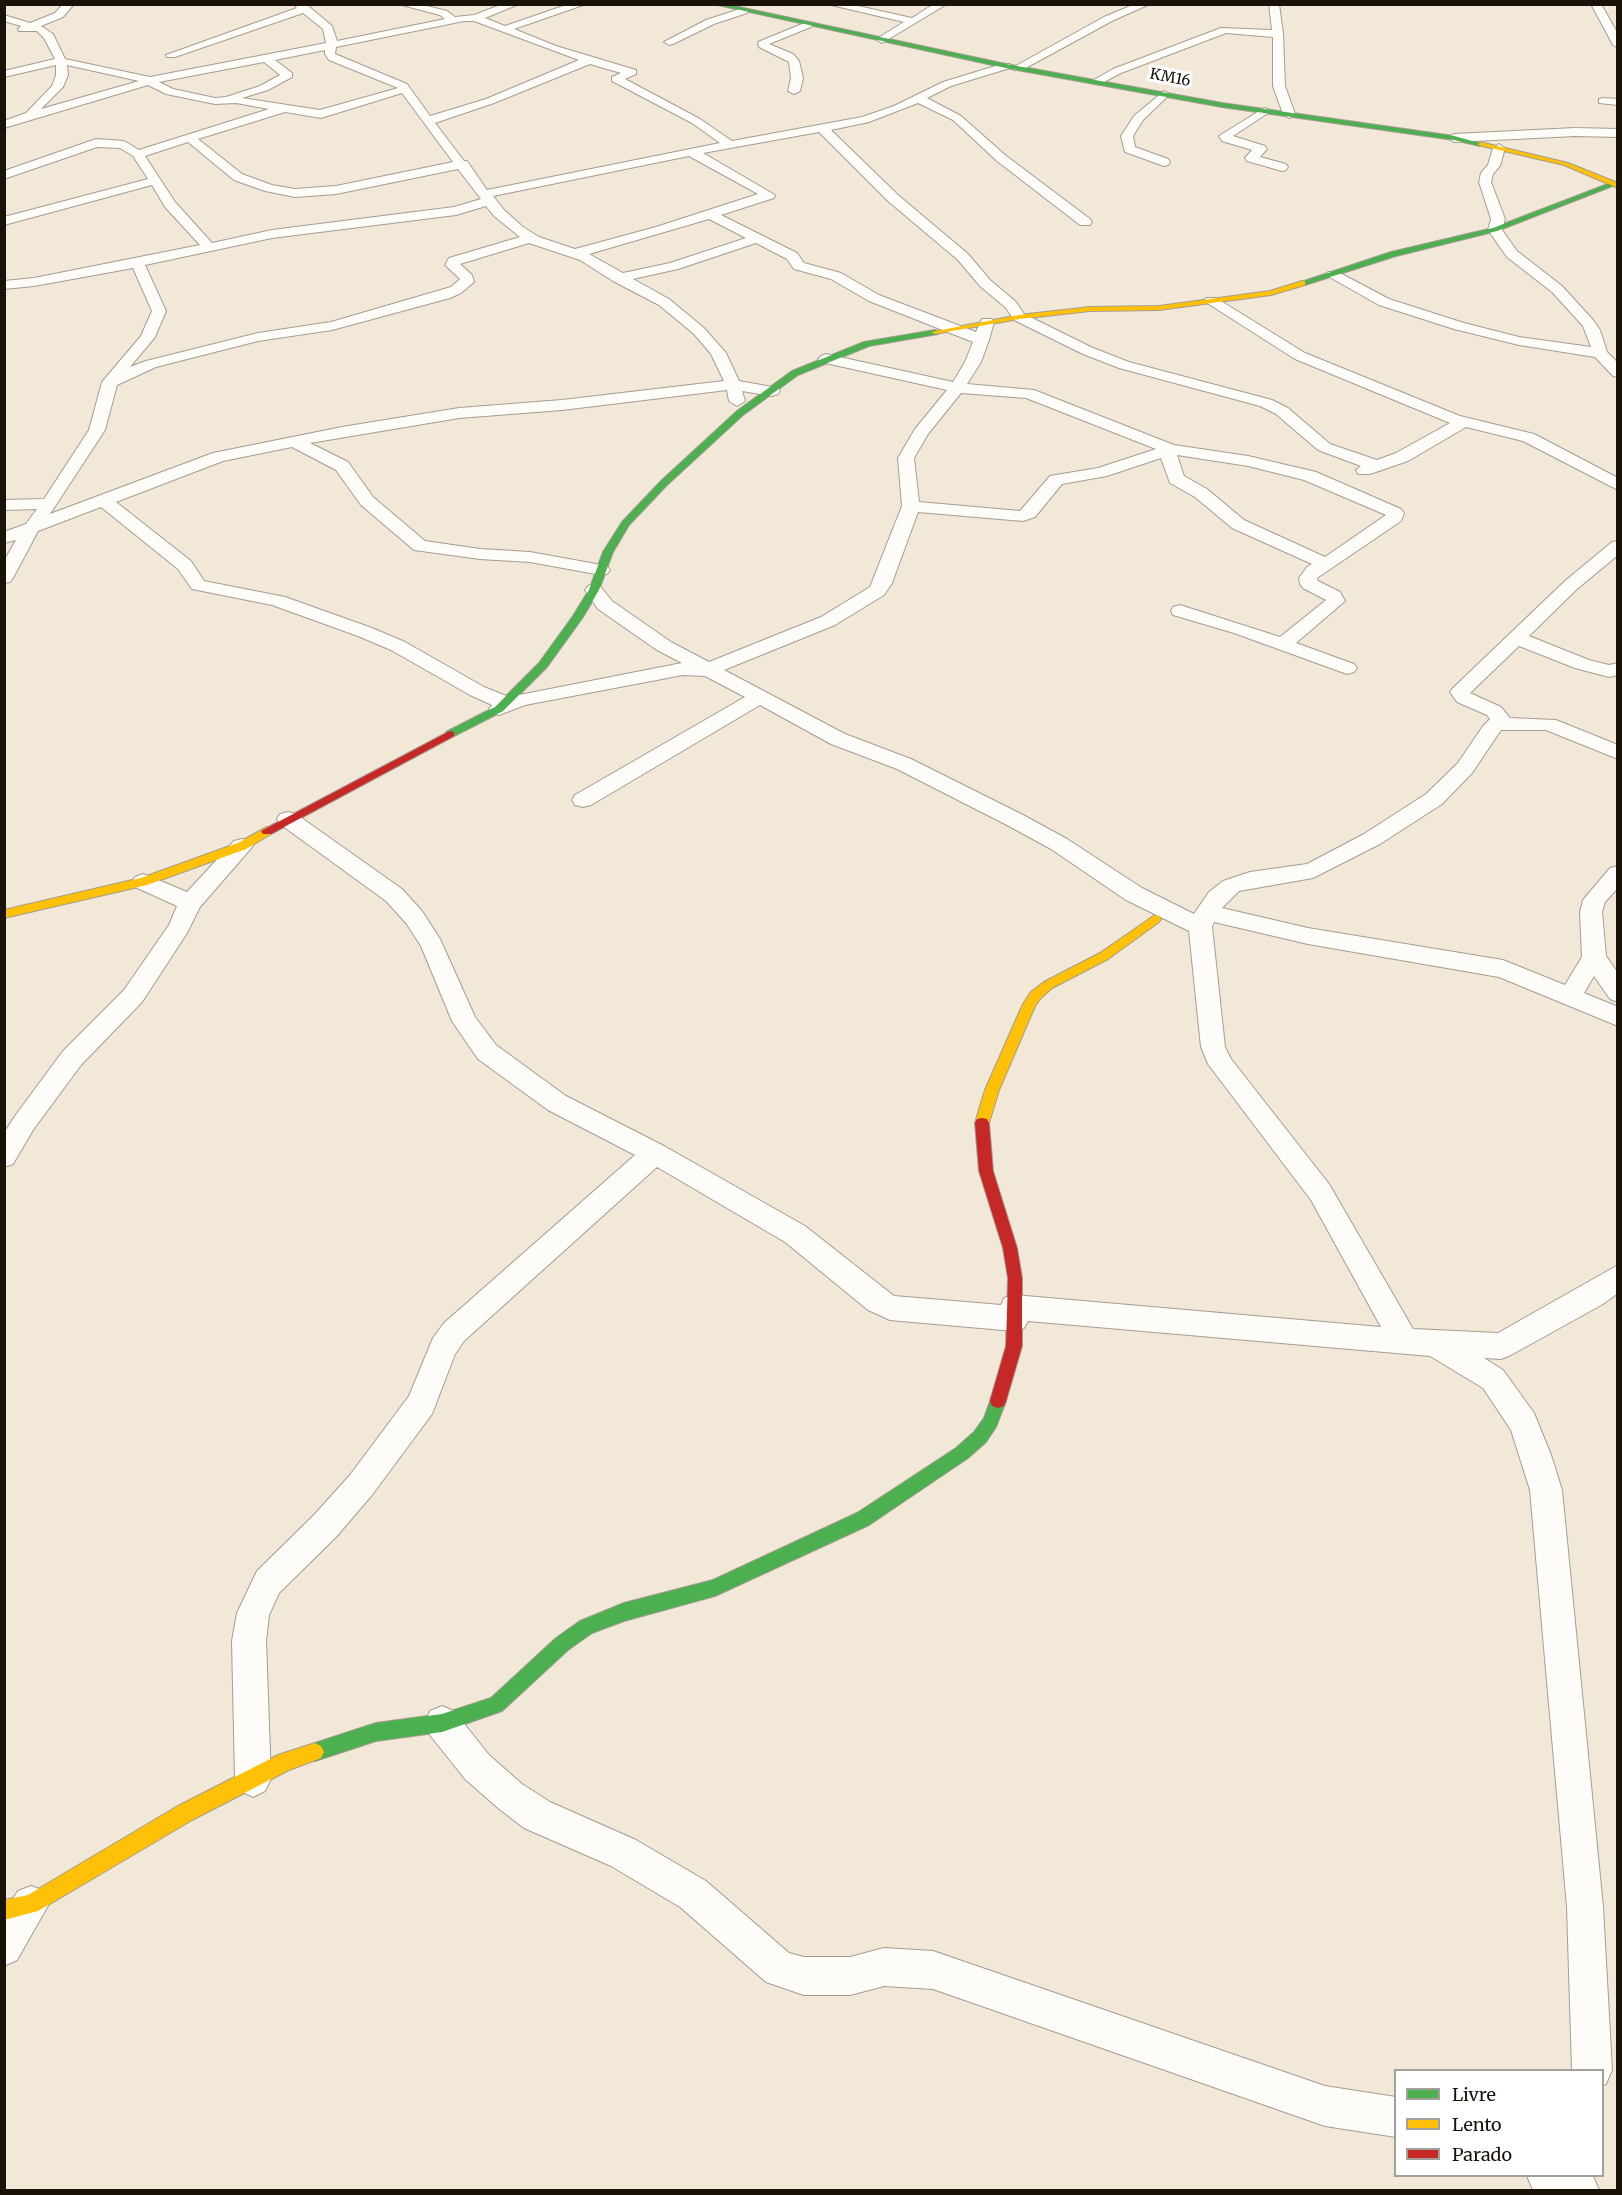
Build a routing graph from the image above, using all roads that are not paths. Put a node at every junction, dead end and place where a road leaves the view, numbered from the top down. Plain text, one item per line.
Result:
1 (69, 4) edge
2 (403, 4) edge
3 (514, 4) edge
4 (581, 4) edge
5 (715, 4) edge
6 (832, 4) edge
7 (942, 4) edge
8 (1145, 4) edge
9 (1274, 4) edge
10 (1596, 4) edge
11 (302, 7) edge
12 (743, 11) junction
13 (4, 18) edge
14 (475, 18) junction
15 (1603, 18) junction
16 (1617, 18) edge
17 (453, 20) junction
18 (913, 21) junction
19 (807, 25) junction
20 (34, 26) junction
21 (505, 29) junction
22 (9, 34) dead end
23 (1278, 34) junction
24 (882, 40) junction
25 (669, 42) dead end
26 (1617, 45) edge
27 (331, 46) junction
28 (171, 55) dead end
29 (266, 59) junction
30 (589, 60) junction
31 (62, 61) junction
32 (1012, 67) junction
33 (4, 74) edge
34 (150, 80) junction
35 (1098, 81) junction
36 (264, 88) junction
37 (405, 89) junction
38 (794, 92) dead end
39 (1164, 94) junction
40 (918, 98) junction
41 (220, 101) junction
42 (1603, 101) dead end
43 (1617, 102) edge
44 (250, 104) junction
45 (284, 108) junction
46 (1264, 111) junction
47 (1289, 114) junction
48 (25, 117) junction
49 (257, 117) junction
50 (428, 121) junction
51 (4, 125) edge
52 (823, 129) junction
53 (1617, 132) edge
54 (1454, 138) junction
55 (191, 139) junction
56 (732, 146) junction
57 (1499, 148) junction
58 (691, 152) junction
59 (138, 154) junction
60 (1164, 162) dead end
61 (463, 164) junction
62 (1282, 167) dead end
63 (4, 175) edge
64 (154, 181) junction
65 (1616, 185) edge
66 (489, 197) junction
67 (709, 214) junction
68 (4, 221) edge
69 (1085, 222) dead end
70 (1495, 230) junction
71 (531, 238) junction
72 (756, 239) junction
73 (210, 249) junction
74 (576, 253) junction
75 (137, 263) junction
76 (1333, 275) junction
77 (618, 278) junction
78 (4, 285) edge
79 (1211, 301) junction
80 (1019, 316) junction
81 (987, 322) junction
82 (955, 329) junction
83 (982, 340) junction
84 (139, 349) junction
85 (1600, 353) junction
86 (826, 359) junction
87 (151, 364) junction
88 (1617, 373) edge
89 (110, 382) junction
90 (734, 385) junction
91 (957, 388) junction
92 (772, 391) junction
93 (740, 413) junction
94 (1464, 422) junction
95 (294, 442) junction
96 (1169, 449) junction
97 (1378, 466) junction
98 (1326, 482) junction
99 (1617, 485) edge
100 (105, 502) junction
101 (49, 504) junction
102 (4, 505) edge
103 (911, 506) junction
104 (30, 530) junction
105 (4, 538) edge
106 (1617, 546) edge
107 (1326, 564) junction
108 (601, 570) junction
109 (4, 578) edge
110 (594, 590) junction
111 (1180, 610) dead end
112 (1517, 638) junction
113 (1283, 644) junction
114 (1347, 668) dead end
115 (1617, 669) edge
116 (708, 670) junction
117 (758, 698) junction
118 (502, 706) junction
119 (1504, 723) junction
120 (1617, 753) edge
121 (583, 800) dead end
122 (288, 819) junction
123 (242, 846) junction
124 (1617, 873) edge
125 (143, 882) junction
126 (190, 903) junction
127 (1155, 912) junction
128 (4, 914) edge
129 (1203, 919) junction
130 (1594, 957) junction
131 (1617, 993) edge
132 (1570, 997) junction
133 (1617, 1017) edge
134 (655, 1153) junction
135 (4, 1157) edge
136 (1617, 1277) edge
137 (1014, 1332) junction
138 (1404, 1341) junction
139 (1435, 1344) junction
140 (1501, 1346) junction
141 (1493, 1379) junction
142 (442, 1723) junction
143 (253, 1779) junction
144 (18, 1907) edge
145 (4, 1947) edge
146 (1592, 2069) edge
147 (1394, 2117) edge
148 (1551, 2177) edge
149 (1579, 2190) edge

1 - 20 street
2 - 17 street
3 - 14 street
4 - 21 street
5 - 12 street, KM16
6 - 18 street
7 - 18 street
8 - 32 street
9 - 23 street
10 - 15 street
11 - 27 street
11 - 28 street
12 - 19 street, KM16
12 - 25 street
13 - 20 street
14 - 17 street
14 - 21 street
15 - 16 street
15 - 26 street
17 - 27 street
18 - 24 street
19 - 24 street, KM16
19 - 38 street
20 - 22 street
20 - 31 street
21 - 30 street
23 - 35 street
23 - 47 street
24 - 32 street, KM16
27 - 29 street
27 - 37 street
29 - 34 street
29 - 36 street
30 - 50 street
30 - 56 street
31 - 33 street
31 - 34 street
31 - 48 street
32 - 35 street, KM16
32 - 40 street
34 - 41 street
34 - 48 street
35 - 39 street, KM16
36 - 41 street
36 - 44 street
37 - 45 street
37 - 50 street
39 - 46 street, KM16
39 - 60 street
40 - 52 street
40 - 69 street
41 - 44 street
42 - 43 street
44 - 45 street
44 - 49 street
45 - 49 street
46 - 47 street, KM16
46 - 62 street
47 - 54 street, KM16
48 - 51 street
49 - 55 street
50 - 61 street
52 - 56 street
52 - 80 street
53 - 54 street
54 - 57 street, KM16
55 - 59 street
55 - 61 street
56 - 58 street
57 - 65 street, KM16
57 - 70 street
58 - 66 street
58 - 67 street
59 - 63 street
59 - 64 street
61 - 66 street
64 - 68 street
64 - 73 street
65 - 70 street
66 - 71 street
66 - 73 street
67 - 72 street
67 - 74 street
70 - 76 street
70 - 85 street
71 - 74 street
71 - 87 street
72 - 77 street
72 - 82 street
73 - 75 street
74 - 77 street
75 - 78 street
75 - 84 street
76 - 79 street
76 - 85 street
77 - 90 street
79 - 80 street
79 - 94 street
80 - 81 street
80 - 97 street
81 - 82 street
81 - 83 street
82 - 83 street
82 - 86 street
83 - 91 street
84 - 87 street
84 - 89 street
85 - 88 street
86 - 91 street
86 - 92 street
87 - 89 street
89 - 101 street
90 - 92 street
90 - 93 street
90 - 95 street
91 - 96 street
91 - 103 street
92 - 93 street
93 - 108 street
94 - 97 street
94 - 99 street
95 - 100 street
95 - 108 street
96 - 98 street
96 - 103 street
96 - 107 street
97 - 98 street
98 - 107 street
100 - 104 street
100 - 118 street
101 - 102 street
101 - 104 street
103 - 116 street
104 - 105 street
104 - 109 street
106 - 112 street
107 - 113 street
108 - 110 street
110 - 116 street
110 - 118 street
111 - 113 street
112 - 115 street
112 - 119 street
113 - 114 street
116 - 117 street
116 - 118 street
117 - 121 street
117 - 127 street
118 - 122 street
119 - 120 street
119 - 129 street
122 - 123 street
122 - 134 street
123 - 125 street
123 - 126 street
124 - 130 street
125 - 126 street
125 - 128 street
126 - 135 street
127 - 129 street
127 - 137 street
129 - 132 street
129 - 138 street
130 - 131 street
130 - 132 street
132 - 133 street
134 - 137 street
134 - 143 street
136 - 140 street
137 - 138 street
137 - 142 street
138 - 139 street
139 - 140 street
139 - 141 street
140 - 141 street
141 - 146 street
142 - 143 street
142 - 147 street
143 - 144 street
144 - 145 street
148 - 149 street

